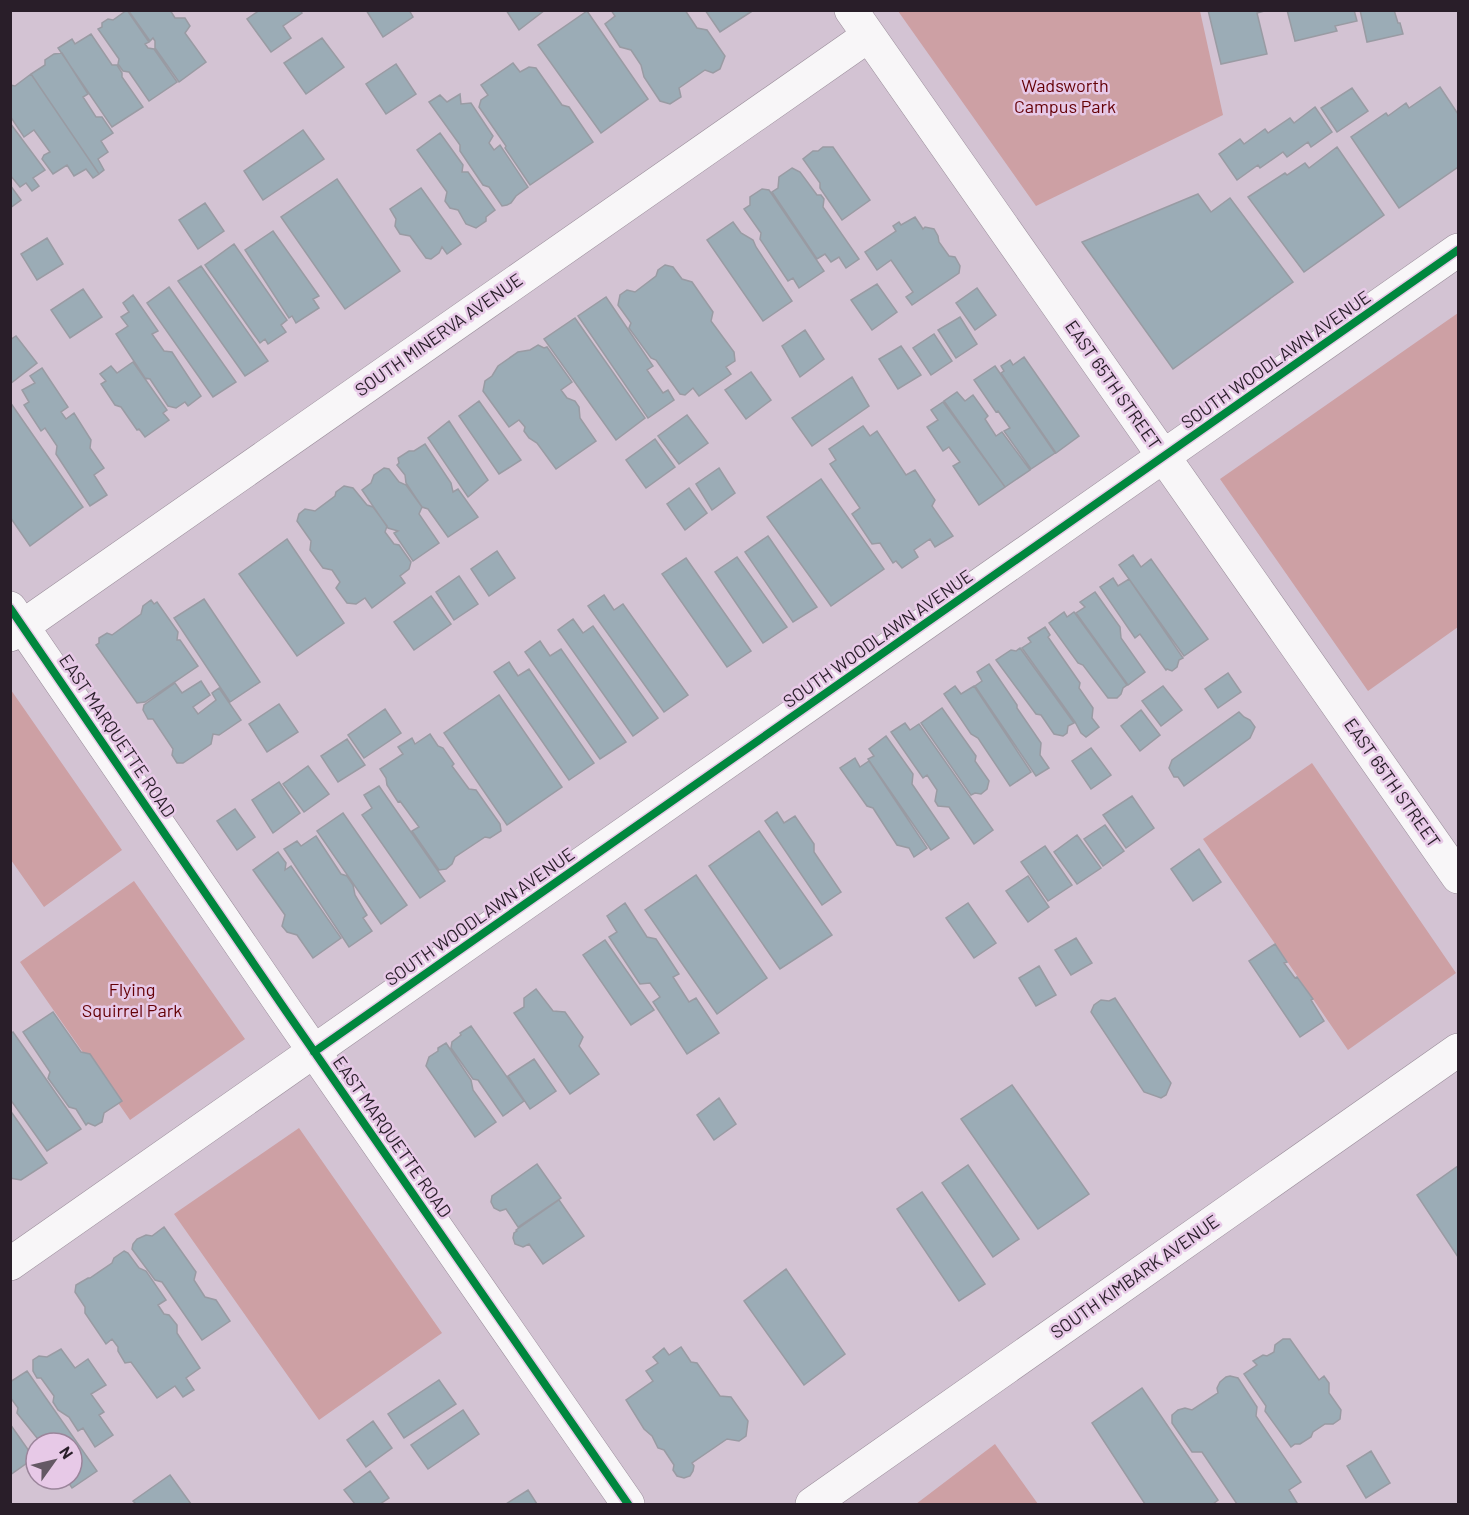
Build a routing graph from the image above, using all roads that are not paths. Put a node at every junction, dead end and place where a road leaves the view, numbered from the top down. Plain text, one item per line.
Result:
1 (859, 23) edge
2 (1458, 250) edge
3 (1164, 457) junction
4 (15, 623) edge
5 (1458, 878) edge
6 (1458, 1050) edge
7 (314, 1052) junction
8 (10, 1264) edge
9 (628, 1504) edge
10 (812, 1504) edge

1 - 3 street, EAST 65TH STREET
1 - 4 street, SOUTH MINERVA AVENUE
2 - 3 street, SOUTH WOODLAWN AVENUE
3 - 5 street, EAST 65TH STREET
3 - 7 street, SOUTH WOODLAWN AVENUE
4 - 7 street, EAST MARQUETTE ROAD
6 - 10 street, SOUTH KIMBARK AVENUE
7 - 8 street, SOUTH WOODLAWN AVENUE
7 - 9 street, EAST MARQUETTE ROAD

